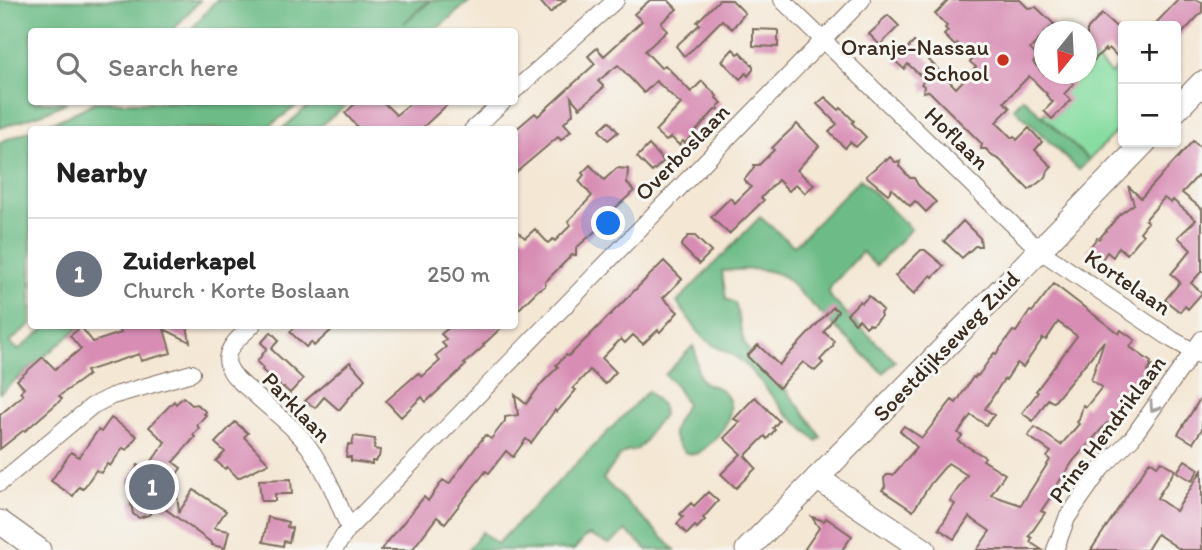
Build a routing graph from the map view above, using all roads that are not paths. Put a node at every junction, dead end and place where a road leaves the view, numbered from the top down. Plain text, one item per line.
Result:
1 (616, 0) edge
2 (782, 0) edge
3 (862, 0) edge
4 (823, 40) junction
5 (1202, 83) edge
6 (518, 87) edge
7 (500, 105) edge
8 (1181, 105) edge
9 (476, 126) edge
10 (1140, 147) edge
11 (1039, 250) junction
12 (248, 329) edge
13 (1199, 349) edge
14 (192, 373) dead end
15 (817, 478) junction
16 (0, 483) edge
17 (0, 522) edge
18 (349, 528) junction
19 (39, 550) edge
20 (334, 550) edge
21 (747, 550) edge
22 (925, 550) edge
23 (1055, 550) edge

1 - 6 street
2 - 4 street, Hoflaan
3 - 4 street, Overboslaan
4 - 11 street, Hoflaan
4 - 18 street, Overboslaan
5 - 8 main road
7 - 9 street
10 - 11 main road, Soestdijkseweg Zuid
11 - 13 street, Kortelaan
11 - 15 main road, Soestdijkseweg Zuid
12 - 18 street, Parklaan
13 -> 23 street, Prins Hendriklaan
14 - 16 street
15 - 21 main road, Soestdijkseweg Zuid
15 - 22 main road
17 - 19 main road
18 - 20 street, Overboslaan

